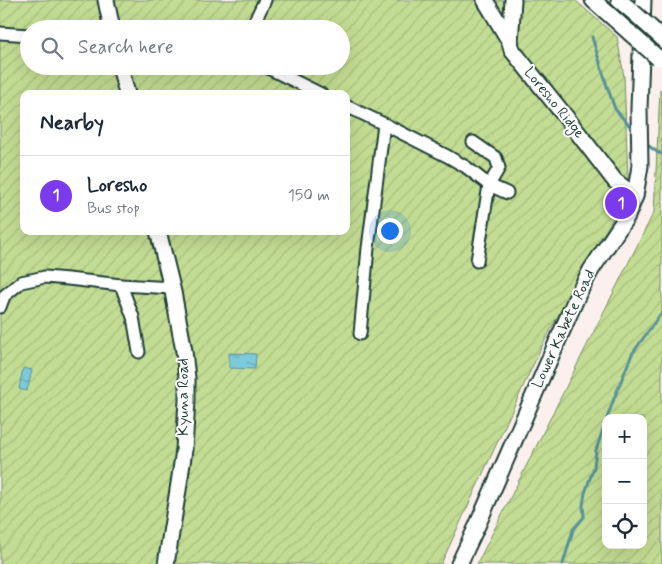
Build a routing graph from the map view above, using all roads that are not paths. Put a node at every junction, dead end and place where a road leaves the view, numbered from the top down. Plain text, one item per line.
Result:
1 (106, 0) edge
2 (265, 0) edge
3 (485, 0) edge
4 (513, 0) edge
5 (593, 0) edge
6 (619, 0) edge
7 (637, 5) edge
8 (110, 20) edge
9 (255, 20) edge
10 (0, 33) edge
11 (20, 34) edge
12 (662, 38) edge
13 (510, 42) junction
14 (660, 60) edge
15 (122, 75) edge
16 (282, 75) edge
17 (126, 90) edge
18 (313, 90) edge
19 (350, 108) edge
20 (384, 124) junction
21 (473, 142) dead end
22 (489, 185) junction
23 (507, 193) dead end
24 (635, 196) junction
25 (159, 235) edge
26 (477, 261) dead end
27 (121, 285) junction
28 (172, 288) junction
29 (0, 307) edge
30 (360, 334) dead end
31 (139, 352) dead end
32 (166, 564) edge
33 (459, 564) edge

1 - 8 main road
2 - 9 street
3 - 13 main road, Loresho Ridge
4 - 13 main road
5 - 14 main road, bridge
6 - 7 main road
7 - 12 main road, bridge
7 - 24 main road, Lower Kabete Road
10 - 11 street
13 - 24 main road, Loresho Ridge
15 - 17 main road
16 - 18 street
19 - 20 street
20 - 22 street
20 - 30 street
21 - 22 street
22 - 23 street
22 - 26 street
24 - 33 main road, Lower Kabete Road
25 - 28 main road, Kyuna Road
27 - 28 street
27 - 29 street
27 - 31 street
28 - 32 main road, Kyuna Road

